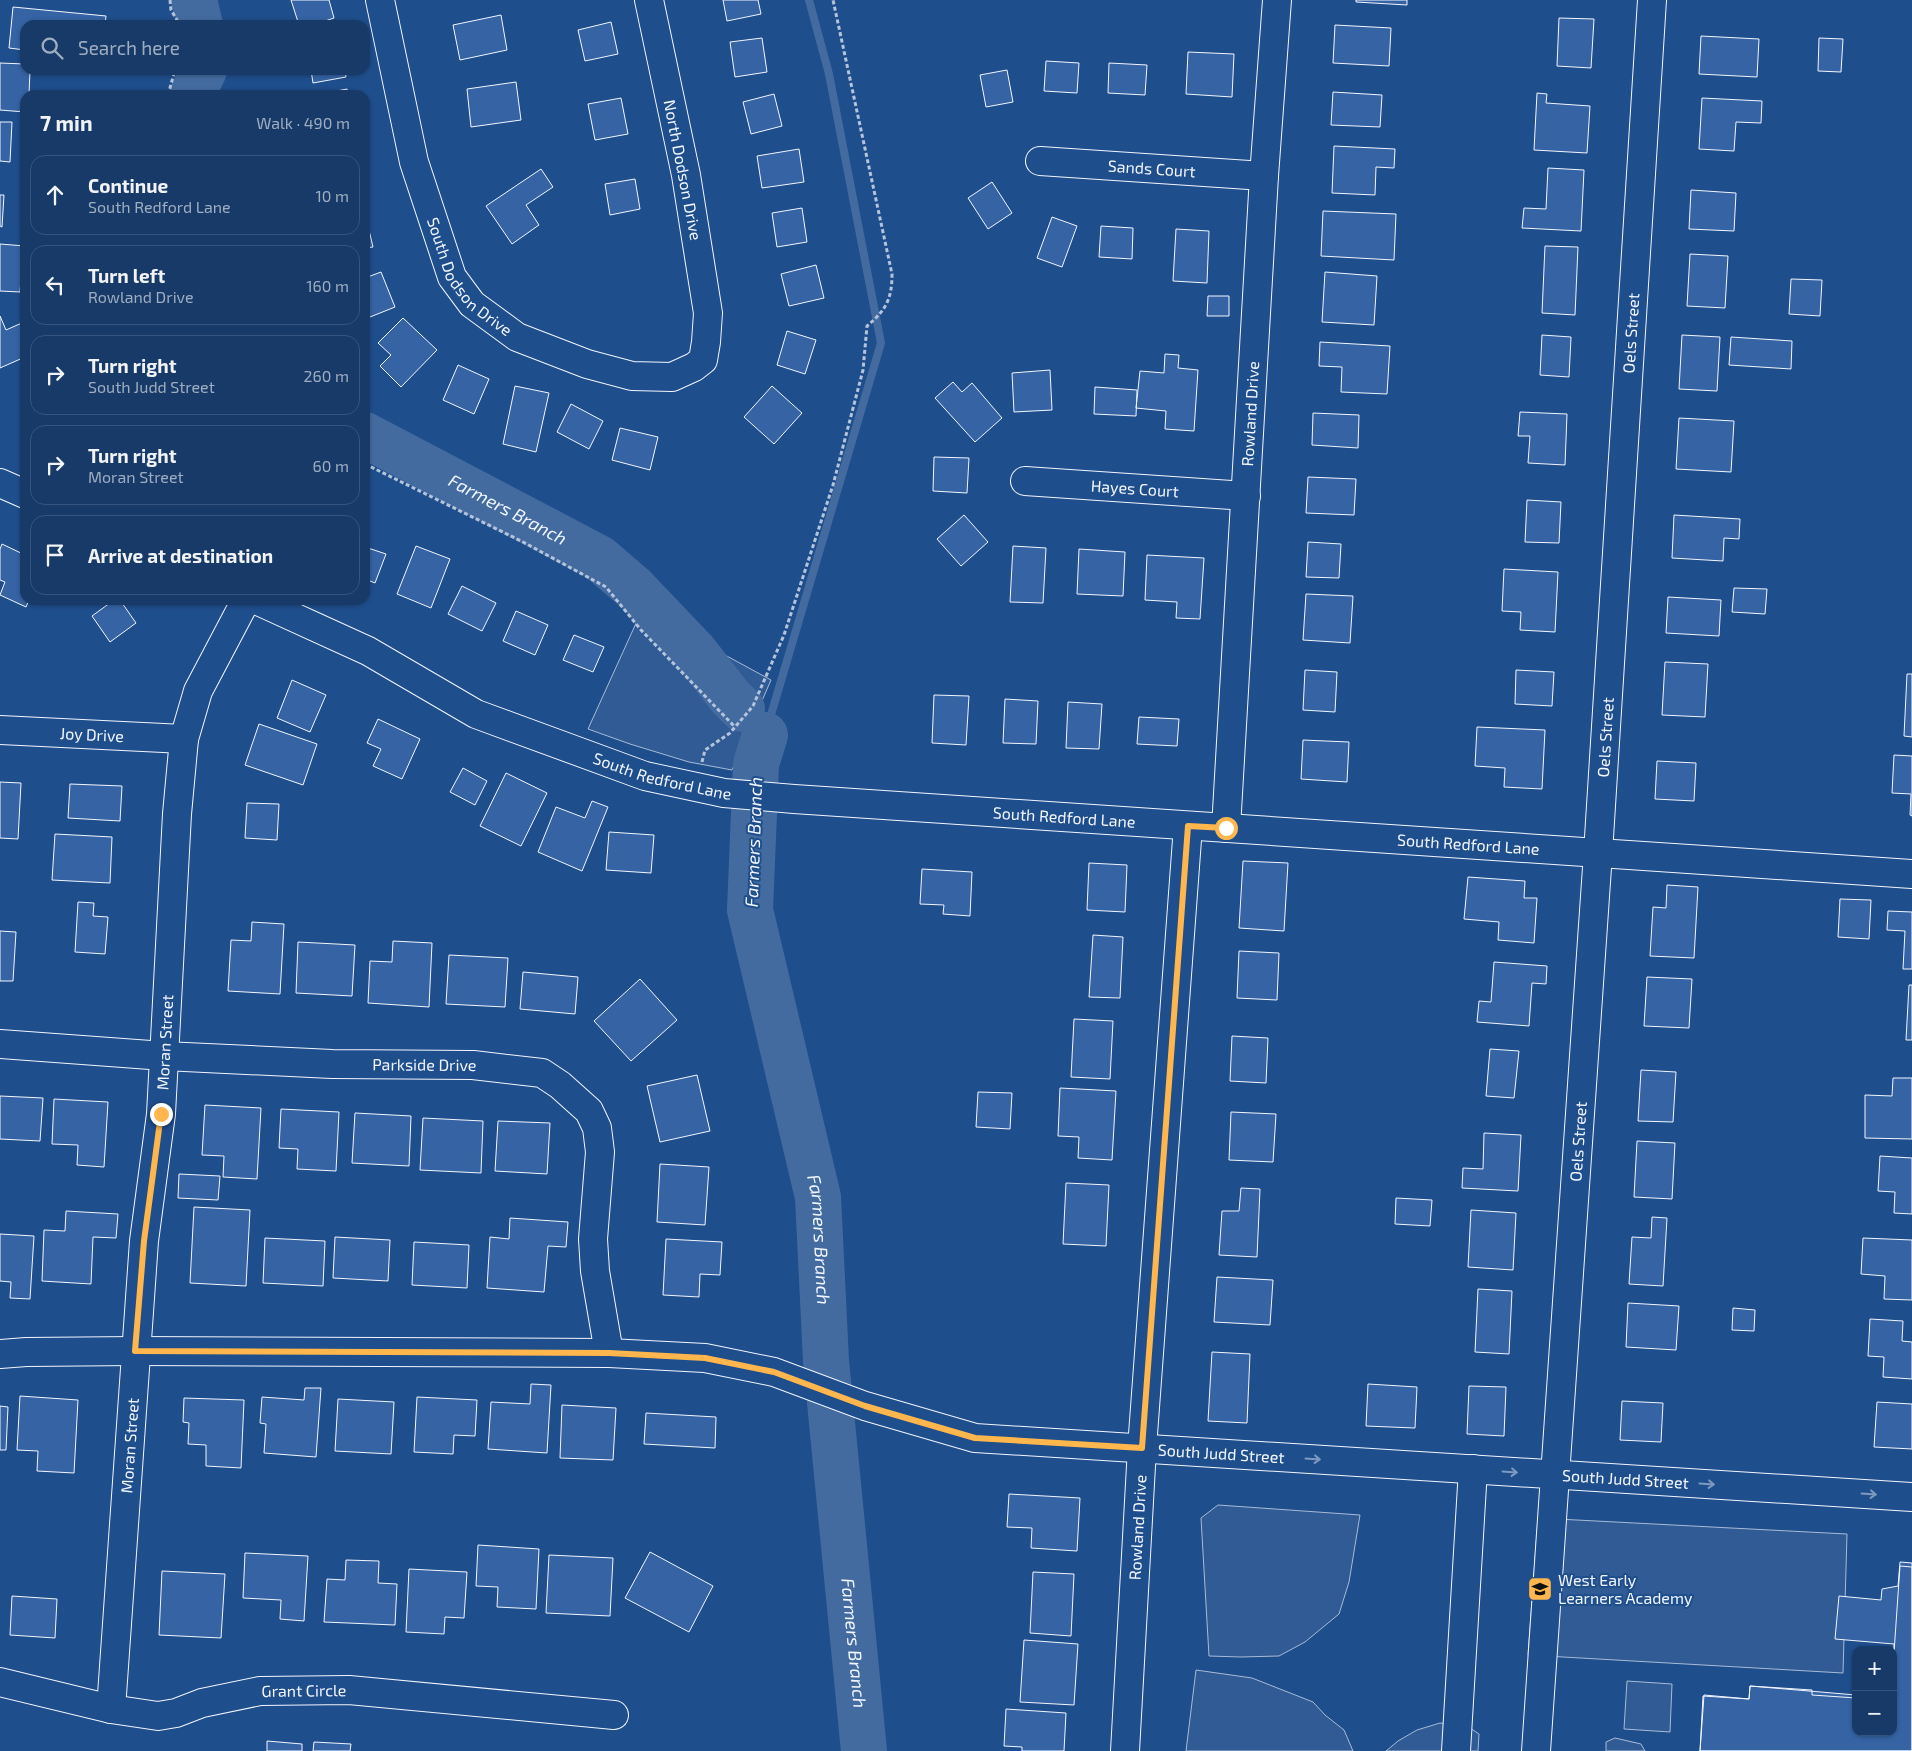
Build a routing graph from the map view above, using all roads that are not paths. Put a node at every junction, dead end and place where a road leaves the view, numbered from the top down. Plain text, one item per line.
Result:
1 (380, 0) edge
2 (649, 0) edge
3 (1277, 0) edge
4 (1652, 0) edge
5 (1040, 161) dead end
6 (1264, 176) junction
7 (706, 342) joint
8 (1024, 481) dead end
9 (0, 483) edge
10 (20, 492) edge
11 (1246, 496) junction
12 (243, 605) edge
13 (267, 605) edge
14 (0, 730) edge
15 (184, 739) junction
16 (1188, 826) junction
17 (1226, 828) junction
18 (1598, 853) junction
19 (1912, 874) edge
20 (0, 1044) edge
21 (164, 1056) junction
22 (135, 1351) junction
23 (609, 1353) junction
24 (0, 1354) edge
25 (1142, 1448) junction
26 (1473, 1469) junction
27 (1554, 1474) junction
28 (1912, 1497) edge
29 (0, 1682) edge
30 (111, 1709) junction
31 (614, 1715) dead end
32 (1125, 1751) edge
33 (1456, 1751) edge
34 (1536, 1751) edge

1 - 7 street, South Dodson Drive
2 - 7 street, North Dodson Drive
3 - 6 street, Rowland Drive
4 - 18 street, Oels Street
5 - 6 street, Sands Court
6 - 11 street, Rowland Drive
8 - 11 street, Hayes Court
9 - 10 street
11 - 17 street, Rowland Drive
12 - 15 street, Moran Street
13 - 16 street, South Redford Lane
14 - 15 street, Joy Drive
15 - 21 street, Moran Street
16 - 17 street, South Redford Lane
16 - 25 street, Rowland Drive
17 - 18 street, South Redford Lane
18 - 19 street, South Redford Lane
18 - 27 street, Oels Street
20 - 21 street, Parkside Drive
21 - 22 street, Moran Street
21 - 23 street, Parkside Drive
22 - 23 street, South Judd Street
22 - 24 street, South Judd Street
22 - 30 street, Moran Street
23 - 25 street, South Judd Street
25 -> 26 street, South Judd Street
25 - 32 street, Rowland Drive
26 -> 27 street, South Judd Street
26 - 33 street
27 -> 28 street, South Judd Street
27 - 34 street, Oels Street
29 - 30 street, Grant Circle
30 - 31 street, Grant Circle

